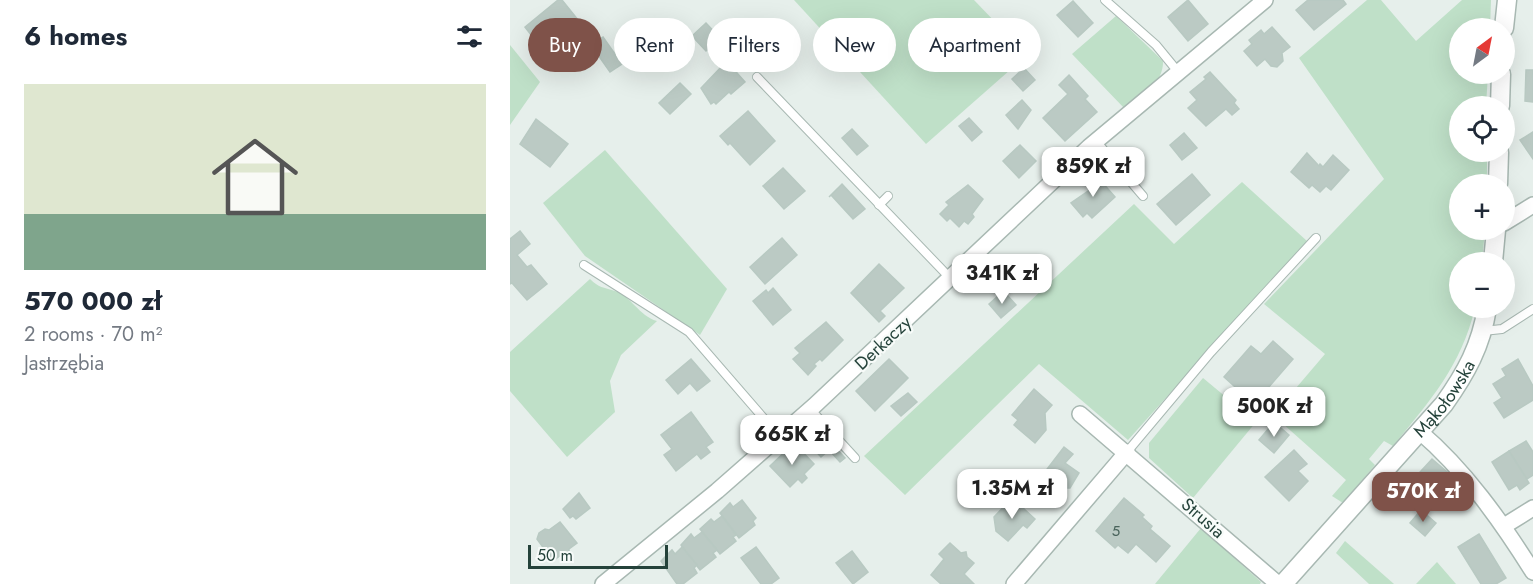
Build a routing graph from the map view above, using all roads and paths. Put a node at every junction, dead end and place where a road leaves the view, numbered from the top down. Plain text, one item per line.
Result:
1 (1105, 0) edge
2 (1265, 0) edge
3 (1507, 0) edge
4 (1505, 18) edge
5 (1179, 72) junction
6 (758, 77) dead end
7 (1096, 141) junction
8 (888, 196) dead end
9 (1143, 196) dead end
10 (879, 205) junction
11 (1533, 205) edge
12 (1515, 216) edge
13 (1317, 238) dead end
14 (584, 265) dead end
15 (951, 279) junction
16 (1533, 309) edge
17 (1485, 318) edge
18 (1482, 331) junction
19 (810, 409) junction
20 (1080, 414) dead end
21 (1419, 430) junction
22 (779, 436) junction
23 (1127, 452) junction
24 (855, 458) dead end
25 (1533, 508) edge
26 (1504, 526) junction
27 (1533, 572) edge
28 (603, 584) edge
29 (1014, 584) edge
30 (1278, 584) edge
31 (1283, 584) edge

1 - 5 lane
2 - 5 street, Derkaczy
3 - 4 street
5 - 7 street, Derkaczy
6 - 10 lane
7 - 9 lane
7 - 15 street, Derkaczy
8 - 10 lane
10 - 15 lane
11 - 12 street
13 - 23 lane
14 - 22 lane
15 - 19 street, Derkaczy
16 - 18 lane
17 - 18 street, Mąkołowska
18 - 21 street, Mąkołowska
19 - 22 street, Derkaczy
19 - 24 lane
20 - 23 street, Strusia
21 - 26 street
21 - 31 street, Mąkołowska
22 - 28 street, Derkaczy
23 - 29 street
23 - 30 street, Strusia
25 - 26 street
26 - 27 street

